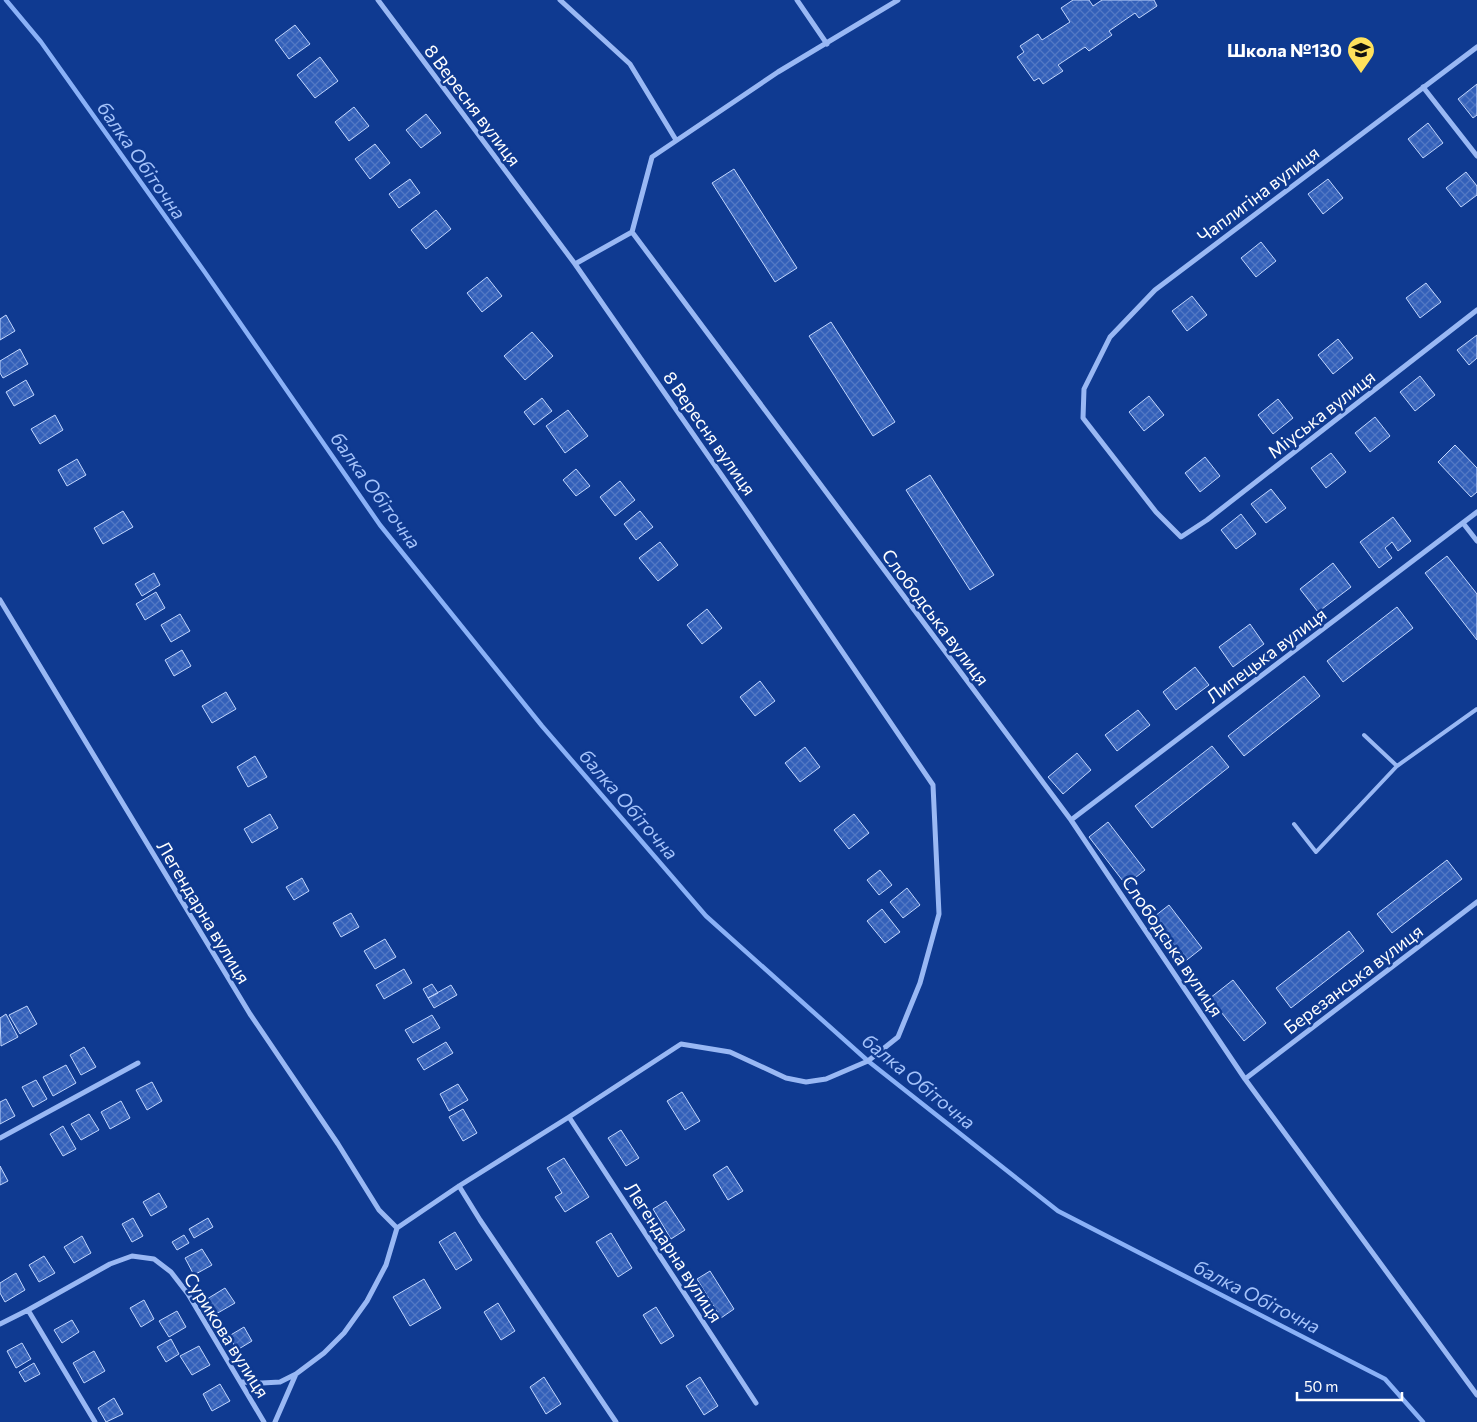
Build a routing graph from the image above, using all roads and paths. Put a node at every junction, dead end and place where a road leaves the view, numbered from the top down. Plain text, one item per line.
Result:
1 (378, 0) edge
2 (560, 0) edge
3 (797, 0) edge
4 (898, 0) edge
5 (828, 44) junction
6 (1477, 47) edge
7 (1423, 87) junction
8 (676, 140) junction
9 (1477, 156) edge
10 (632, 232) junction
11 (575, 264) junction
12 (1477, 310) edge
13 (1477, 512) edge
14 (1463, 523) junction
15 (1180, 536) joint
16 (1477, 541) edge
17 (0, 600) edge
18 (1477, 709) edge
19 (1364, 735) dead end
20 (1397, 766) junction
21 (1071, 820) junction
22 (1294, 824) dead end
23 (1477, 902) edge
24 (138, 1063) dead end
25 (1245, 1079) junction
26 (569, 1117) junction
27 (0, 1138) edge
28 (459, 1186) junction
29 (397, 1228) junction
30 (28, 1310) junction
31 (0, 1324) edge
32 (296, 1374) junction
33 (242, 1382) junction
34 (1477, 1395) edge
35 (756, 1403) dead end
36 (95, 1422) edge
37 (264, 1422) edge
38 (275, 1422) edge
39 (616, 1422) edge

1 - 11 street, 8 Вересня вулиця
2 - 8 street
3 - 5 street
4 - 5 street
5 - 8 street
6 - 7 street, Чаплигіна вулиця
7 - 9 street
7 - 15 street, Чаплигіна вулиця
8 - 10 street
10 - 11 street
10 - 21 street, Слободська вулиця
11 - 26 street, 8 Вересня вулиця
12 - 15 street, Міуська вулиця
13 - 14 street, Липецька вулиця
14 - 16 street
14 - 21 street, Липецька вулиця
17 - 29 street, Легендарна вулиця
18 - 20 lane
19 - 20 lane
20 - 22 lane
21 - 25 street, Слободська вулиця
23 - 25 street, Березанська вулиця
24 - 27 street
25 - 34 street, Слободська вулиця
26 - 28 street
26 - 35 street, Легендарна вулиця
28 - 29 street
28 - 39 street
29 - 32 street
30 - 31 street, Сурикова вулиця
30 - 33 street, Сурикова вулиця
30 - 36 street
32 - 33 street
32 - 38 street
33 - 37 street, Сурикова вулиця

